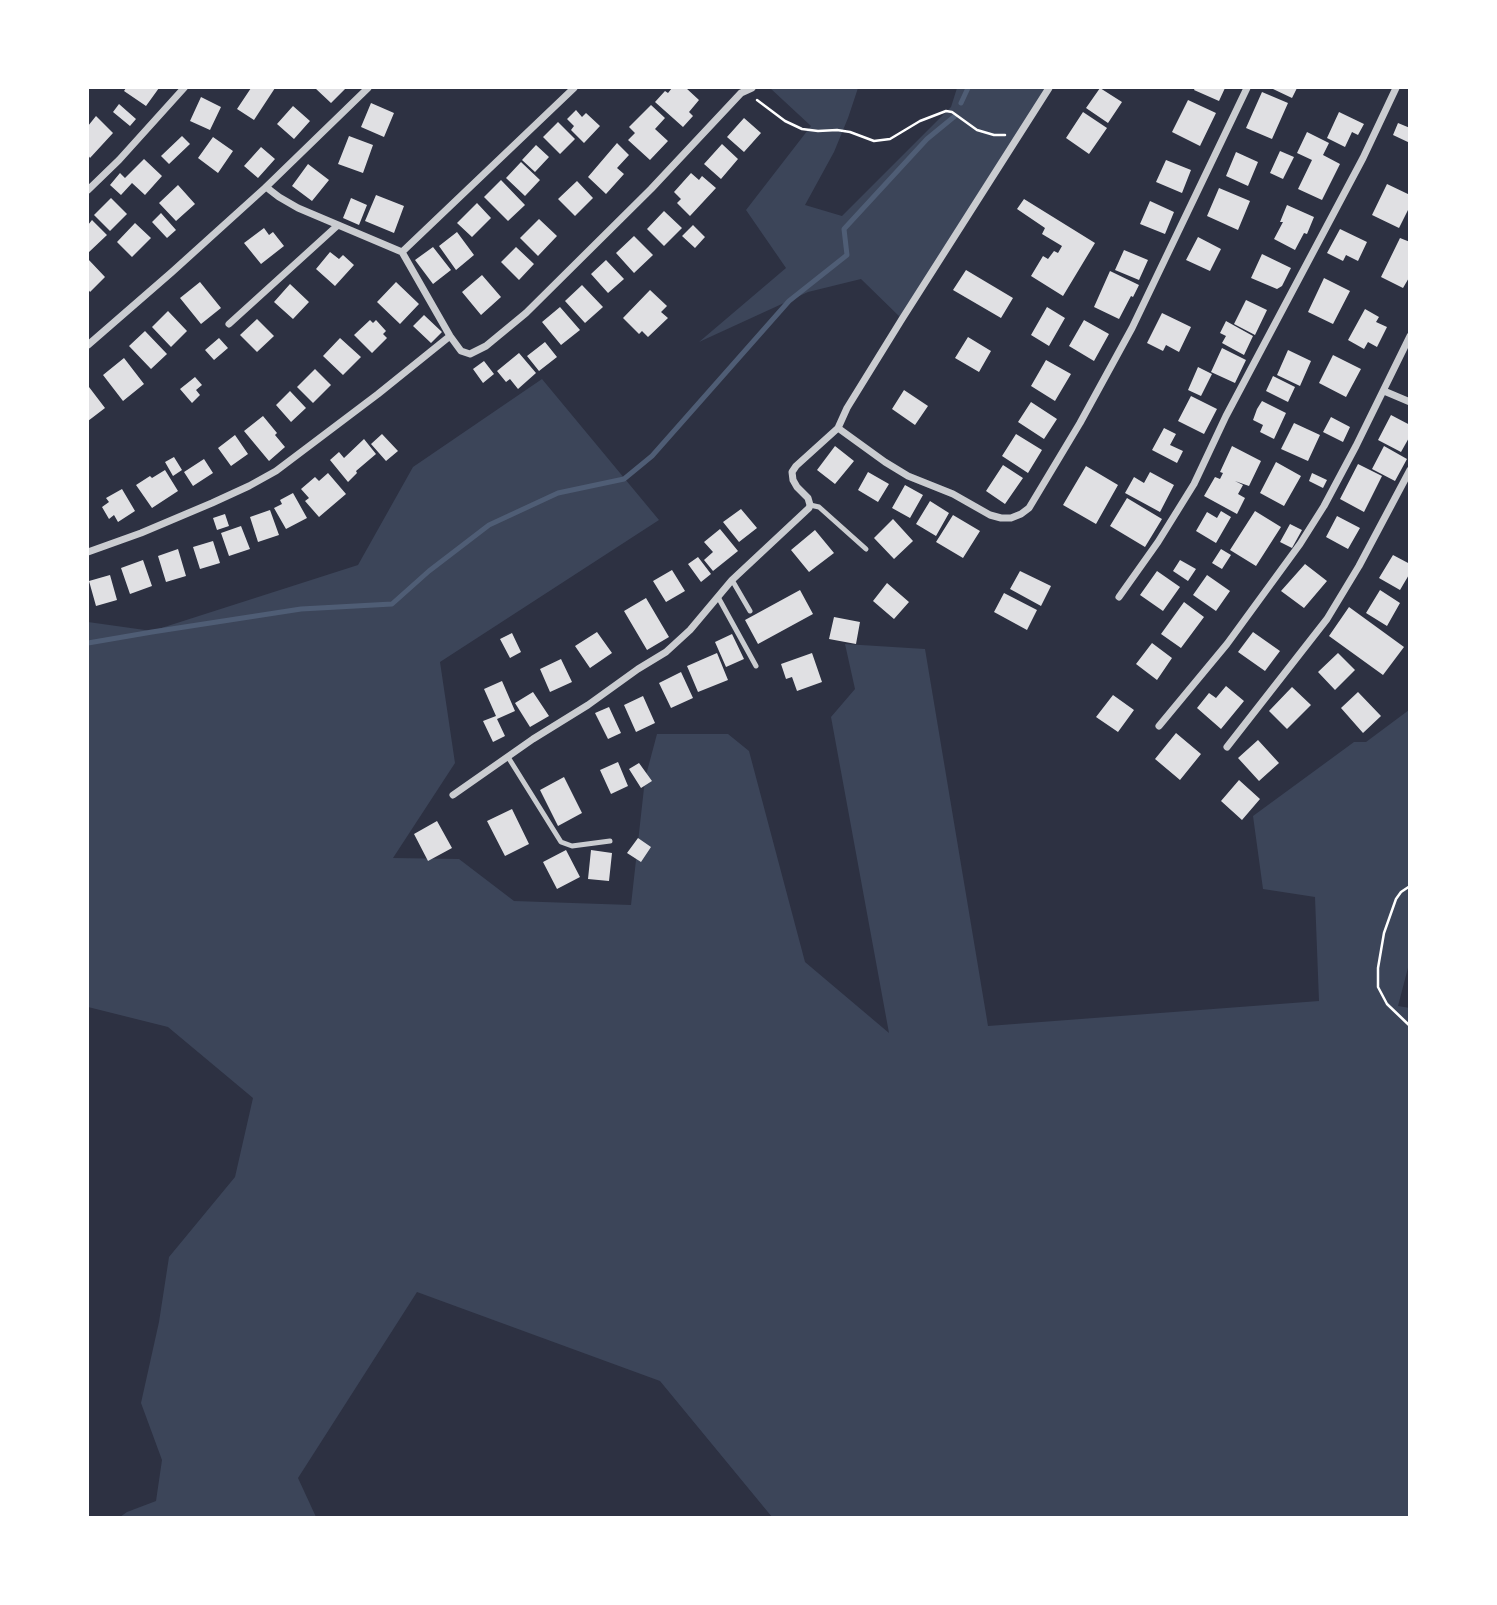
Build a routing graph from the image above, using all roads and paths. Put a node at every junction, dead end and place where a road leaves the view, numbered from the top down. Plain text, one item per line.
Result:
1 (184, 88) edge
2 (368, 88) edge
3 (575, 88) edge
4 (752, 88) edge
5 (1049, 88) edge
6 (1247, 88) edge
7 (1396, 88) edge
8 (741, 93) junction
9 (1019, 135) junction
10 (266, 187) junction
11 (88, 190) edge
12 (338, 225) junction
13 (402, 253) junction
14 (229, 324) dead end
15 (450, 336) junction
16 (1409, 336) edge
17 (88, 345) edge
18 (1384, 391) junction
19 (1409, 402) edge
20 (838, 428) junction
21 (1409, 470) edge
22 (810, 505) junction
23 (866, 549) dead end
24 (88, 552) edge
25 (732, 580) junction
26 (719, 597) junction
27 (1119, 597) dead end
28 (750, 611) dead end
29 (756, 666) dead end
30 (1159, 726) dead end
31 (1227, 747) dead end
32 (508, 757) junction
33 (453, 795) dead end
34 (610, 841) dead end
35 (1409, 886) edge
36 (1409, 1026) edge

1 - 11 street
2 - 10 street
3 - 13 street
4 - 8 street
5 - 9 street
6 - 20 street
7 - 27 street
8 - 9 path
8 - 15 street
9 - 20 street
10 - 12 street
10 - 17 street
12 - 13 street
12 - 14 street
13 - 15 street
15 - 24 street
16 - 18 street
18 - 19 street
18 - 30 street
20 - 22 street
21 - 31 street
22 - 23 lane
22 - 25 street
25 - 26 street
25 - 28 lane
26 - 29 lane
26 - 32 street
32 - 33 street
32 - 34 lane
35 - 36 path

